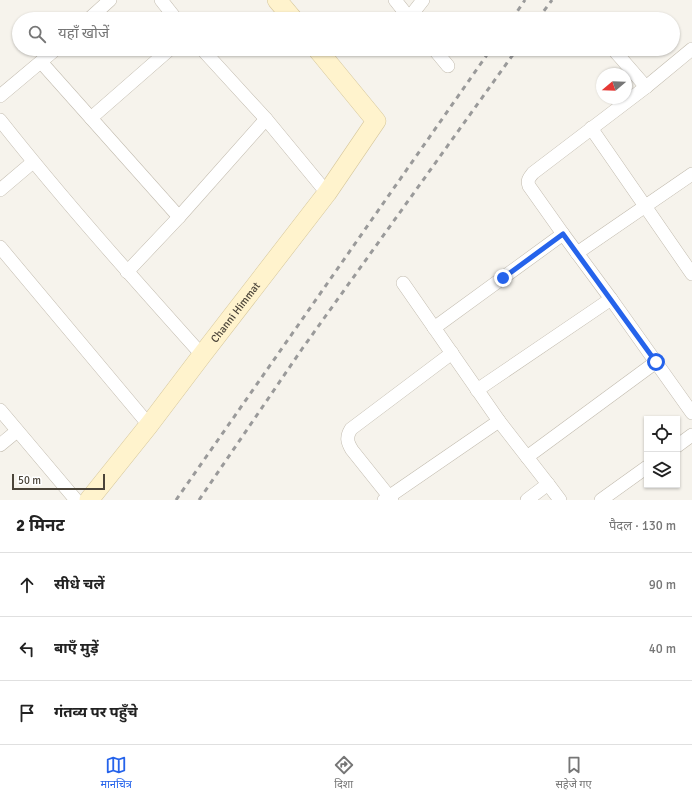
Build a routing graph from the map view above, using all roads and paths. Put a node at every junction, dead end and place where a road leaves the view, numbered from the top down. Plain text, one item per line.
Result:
1 (110, 0) edge
2 (160, 0) edge
3 (277, 0) edge
4 (395, 0) edge
5 (423, 0) edge
6 (97, 12) edge
7 (170, 12) edge
8 (287, 12) edge
9 (405, 12) edge
10 (414, 12) edge
11 (692, 49) edge
12 (48, 56) edge
13 (162, 56) edge
14 (208, 56) edge
15 (323, 56) edge
16 (440, 56) edge
17 (619, 56) edge
18 (41, 62) junction
19 (448, 66) dead end
20 (646, 87) junction
21 (0, 96) edge
22 (91, 118) junction
23 (266, 119) junction
24 (0, 120) edge
25 (591, 128) junction
26 (33, 162) junction
27 (692, 174) edge
28 (0, 190) edge
29 (327, 193) junction
30 (644, 207) junction
31 (179, 217) junction
32 (563, 234) junction
33 (0, 247) edge
34 (577, 253) junction
35 (127, 272) junction
36 (692, 274) edge
37 (402, 283) dead end
38 (611, 300) junction
39 (434, 328) junction
40 (452, 353) junction
41 (202, 354) junction
42 (656, 362) junction
43 (477, 390) junction
44 (0, 410) edge
45 (692, 413) edge
46 (499, 421) junction
47 (149, 426) junction
48 (17, 431) junction
49 (692, 435) edge
50 (680, 444) edge
51 (0, 445) edge
52 (527, 457) junction
53 (644, 469) edge
54 (548, 484) junction
55 (388, 499) edge
56 (76, 500) edge
57 (89, 500) edge
58 (527, 500) edge
59 (560, 500) edge
60 (602, 500) edge

1 - 6 street
2 - 7 street
3 - 8 street
4 - 9 street
5 - 10 street
11 - 20 street
12 - 18 street
13 - 22 street
14 - 23 street
15 - 29 street, Channi Himmat
16 - 19 street
17 - 20 street
18 - 21 street
18 - 22 street
20 - 25 street
22 - 31 street
23 - 29 street
23 - 31 street
24 - 26 street
25 - 30 street
25 - 32 street
26 - 28 street
26 - 35 street
27 - 30 street
29 - 41 street, Channi Himmat
30 - 34 street
30 - 36 street
31 - 35 street
32 - 34 street
32 - 39 street
33 - 47 street
34 - 38 street
35 - 41 street
37 - 39 street
38 - 42 street
38 - 43 street
39 - 40 street
40 - 43 street
40 - 55 street
41 - 47 street, Channi Himmat
42 - 45 street
42 - 52 street
43 - 46 street
44 - 48 street
46 - 52 street
46 - 55 street
47 - 57 street, Channi Himmat
48 - 51 street
48 - 56 street
49 - 50 street
52 - 54 street
53 - 60 street
54 - 58 street
54 - 59 street

